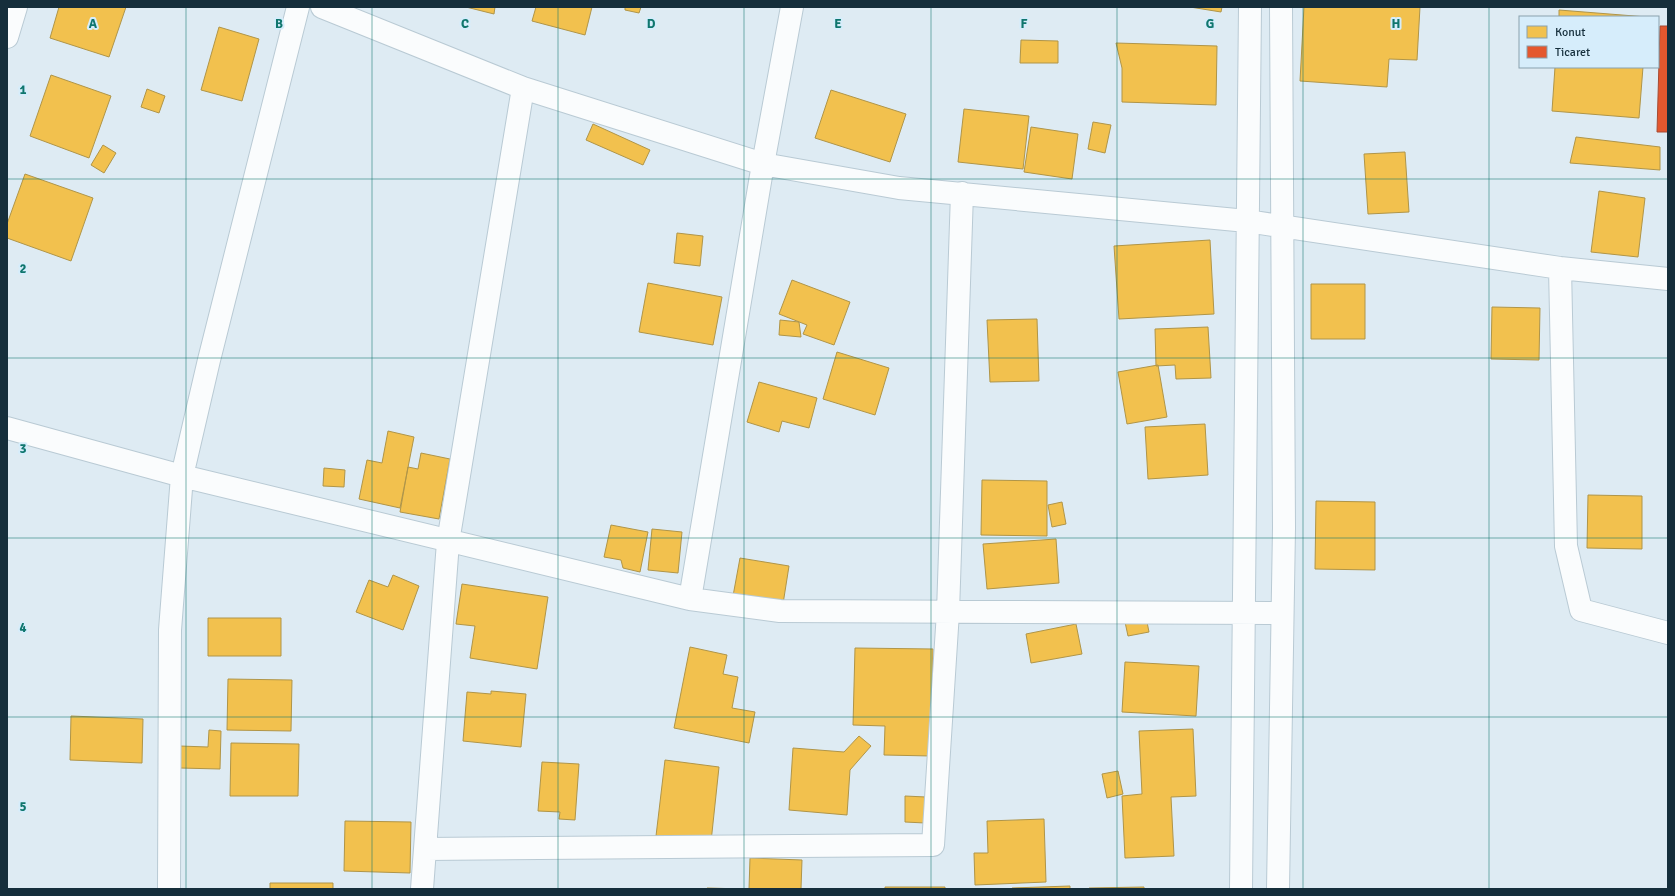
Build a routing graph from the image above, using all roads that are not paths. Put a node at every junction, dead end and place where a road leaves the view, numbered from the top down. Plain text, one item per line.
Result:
1 (16, 7) edge
2 (298, 7) edge
3 (322, 7) edge
4 (792, 7) edge
5 (1250, 7) edge
6 (1281, 7) edge
7 (7, 36) edge
8 (523, 88) junction
9 (763, 164) junction
10 (962, 193) junction
11 (1247, 221) junction
12 (1281, 227) junction
13 (1560, 268) junction
14 (1668, 279) edge
15 (7, 428) edge
16 (182, 476) junction
17 (448, 542) junction
18 (690, 599) junction
19 (948, 612) junction
20 (1244, 613) junction
21 (1282, 613) junction
22 (1668, 633) edge
23 (426, 849) junction
24 (169, 889) edge
25 (422, 889) edge
26 (1241, 889) edge
27 (1278, 889) edge

1 - 7 street
2 - 16 street
3 - 8 street
4 - 9 street
5 - 11 street
6 - 12 street
8 - 9 street
8 - 17 street
9 - 10 street
9 - 18 street
10 - 11 street
10 - 19 street
11 - 12 street
11 - 20 street
12 - 13 street
12 - 21 street
13 - 14 street
13 - 22 street
15 - 16 street
16 - 17 street
16 - 24 street
17 - 18 street
17 - 23 street
18 - 19 street
19 - 20 street
19 - 23 street
20 - 21 street
20 - 26 street
21 - 27 street
23 - 25 street

